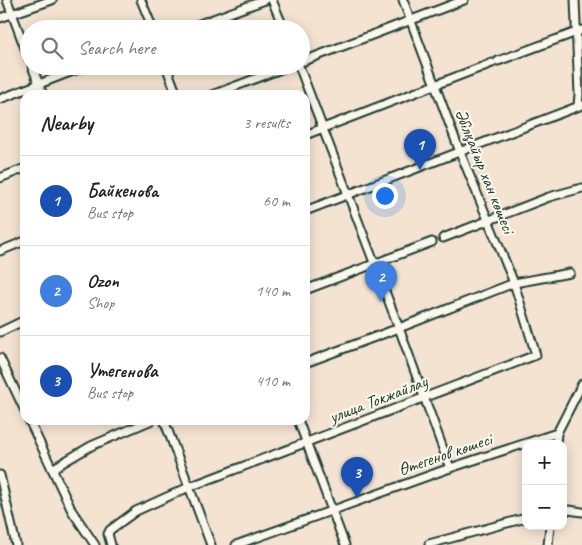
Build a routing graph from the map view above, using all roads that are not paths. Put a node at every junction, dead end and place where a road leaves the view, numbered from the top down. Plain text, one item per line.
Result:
1 (7, 0) edge
2 (52, 0) edge
3 (141, 0) edge
4 (265, 0) edge
5 (272, 0) edge
6 (403, 0) edge
7 (464, 0) edge
8 (575, 0) edge
9 (12, 14) junction
10 (0, 18) edge
11 (149, 20) edge
12 (211, 20) edge
13 (280, 20) edge
14 (411, 21) junction
15 (579, 31) edge
16 (20, 35) edge
17 (310, 59) edge
18 (35, 75) edge
19 (62, 75) edge
20 (169, 75) edge
21 (265, 75) edge
22 (302, 75) edge
23 (38, 84) junction
24 (435, 85) junction
25 (23, 90) edge
26 (40, 90) edge
27 (175, 90) edge
28 (225, 90) edge
29 (308, 90) edge
30 (20, 91) edge
31 (310, 96) edge
32 (0, 99) edge
33 (580, 105) edge
34 (322, 128) junction
35 (310, 133) edge
36 (460, 152) junction
37 (20, 170) edge
38 (0, 178) edge
39 (582, 188) edge
40 (347, 194) junction
41 (310, 209) edge
42 (489, 221) junction
43 (443, 238) dead end
44 (432, 242) dead end
45 (20, 243) edge
46 (0, 251) edge
47 (374, 264) junction
48 (570, 273) dead end
49 (514, 283) junction
50 (310, 288) edge
51 (20, 322) edge
52 (399, 328) junction
53 (0, 332) edge
54 (536, 355) joint
55 (0, 358) edge
56 (310, 361) edge
57 (582, 384) edge
58 (20, 395) edge
59 (424, 397) junction
60 (31, 425) edge
61 (140, 425) edge
62 (166, 425) edge
63 (300, 425) edge
64 (557, 433) junction
65 (556, 440) edge
66 (306, 442) junction
67 (450, 468) junction
68 (52, 469) junction
69 (0, 475) edge
70 (189, 487) junction
71 (332, 510) junction
72 (567, 510) edge
73 (582, 512) edge
74 (522, 519) edge
75 (550, 530) edge
76 (429, 544) edge
77 (16, 545) edge
78 (96, 545) edge
79 (111, 545) edge
80 (211, 545) edge
81 (236, 545) edge
82 (345, 545) edge
83 (548, 545) edge

1 - 9 street
2 - 9 street
3 - 11 street
4 - 12 street
5 - 13 street
6 - 14 street, Әбілқайыр хан көшесі
7 - 14 street
8 - 15 street
9 - 10 street
9 - 16 street
14 - 17 street
14 - 24 street, Әбілқайыр хан көшесі
15 - 24 street
15 - 33 street
18 - 23 street
19 - 23 street
20 - 27 street
21 - 28 street
22 - 29 street
23 - 25 street
23 - 26 street
24 - 34 street
24 - 36 street, Әбілқайыр хан көшесі
30 - 32 street
31 - 34 street
33 - 36 street
34 - 35 street
34 - 40 street
36 - 40 street
36 - 42 street, Әбілқайыр хан көшесі
37 - 38 street
39 - 42 street
40 - 41 street
40 - 47 street
42 - 43 street
42 - 49 street, Әбілқайыр хан көшесі
44 - 47 street
45 - 46 street
47 - 50 street
47 - 52 street
48 - 49 street
49 - 52 street
49 - 54 street, Әбілқайыр хан көшесі
51 - 53 street
52 - 56 street
52 - 59 street
54 - 59 street, улица Токжайлау
55 - 58 street
57 - 64 street
59 - 66 street, улица Токжайлау
59 - 67 street
60 - 68 street
61 - 68 street
62 - 70 street
63 - 66 street
64 - 65 street
64 - 67 street, Өтегенов көшесі
66 - 70 street, улица Токжайлау
66 - 71 street
67 - 71 street, Өтегенов көшесі
68 - 78 street
69 - 77 street
70 - 79 street, улица Токжайлау
70 - 80 street
71 - 81 street, Өтегенов көшесі
71 - 82 street
72 - 73 street
74 - 76 street
75 - 83 street

